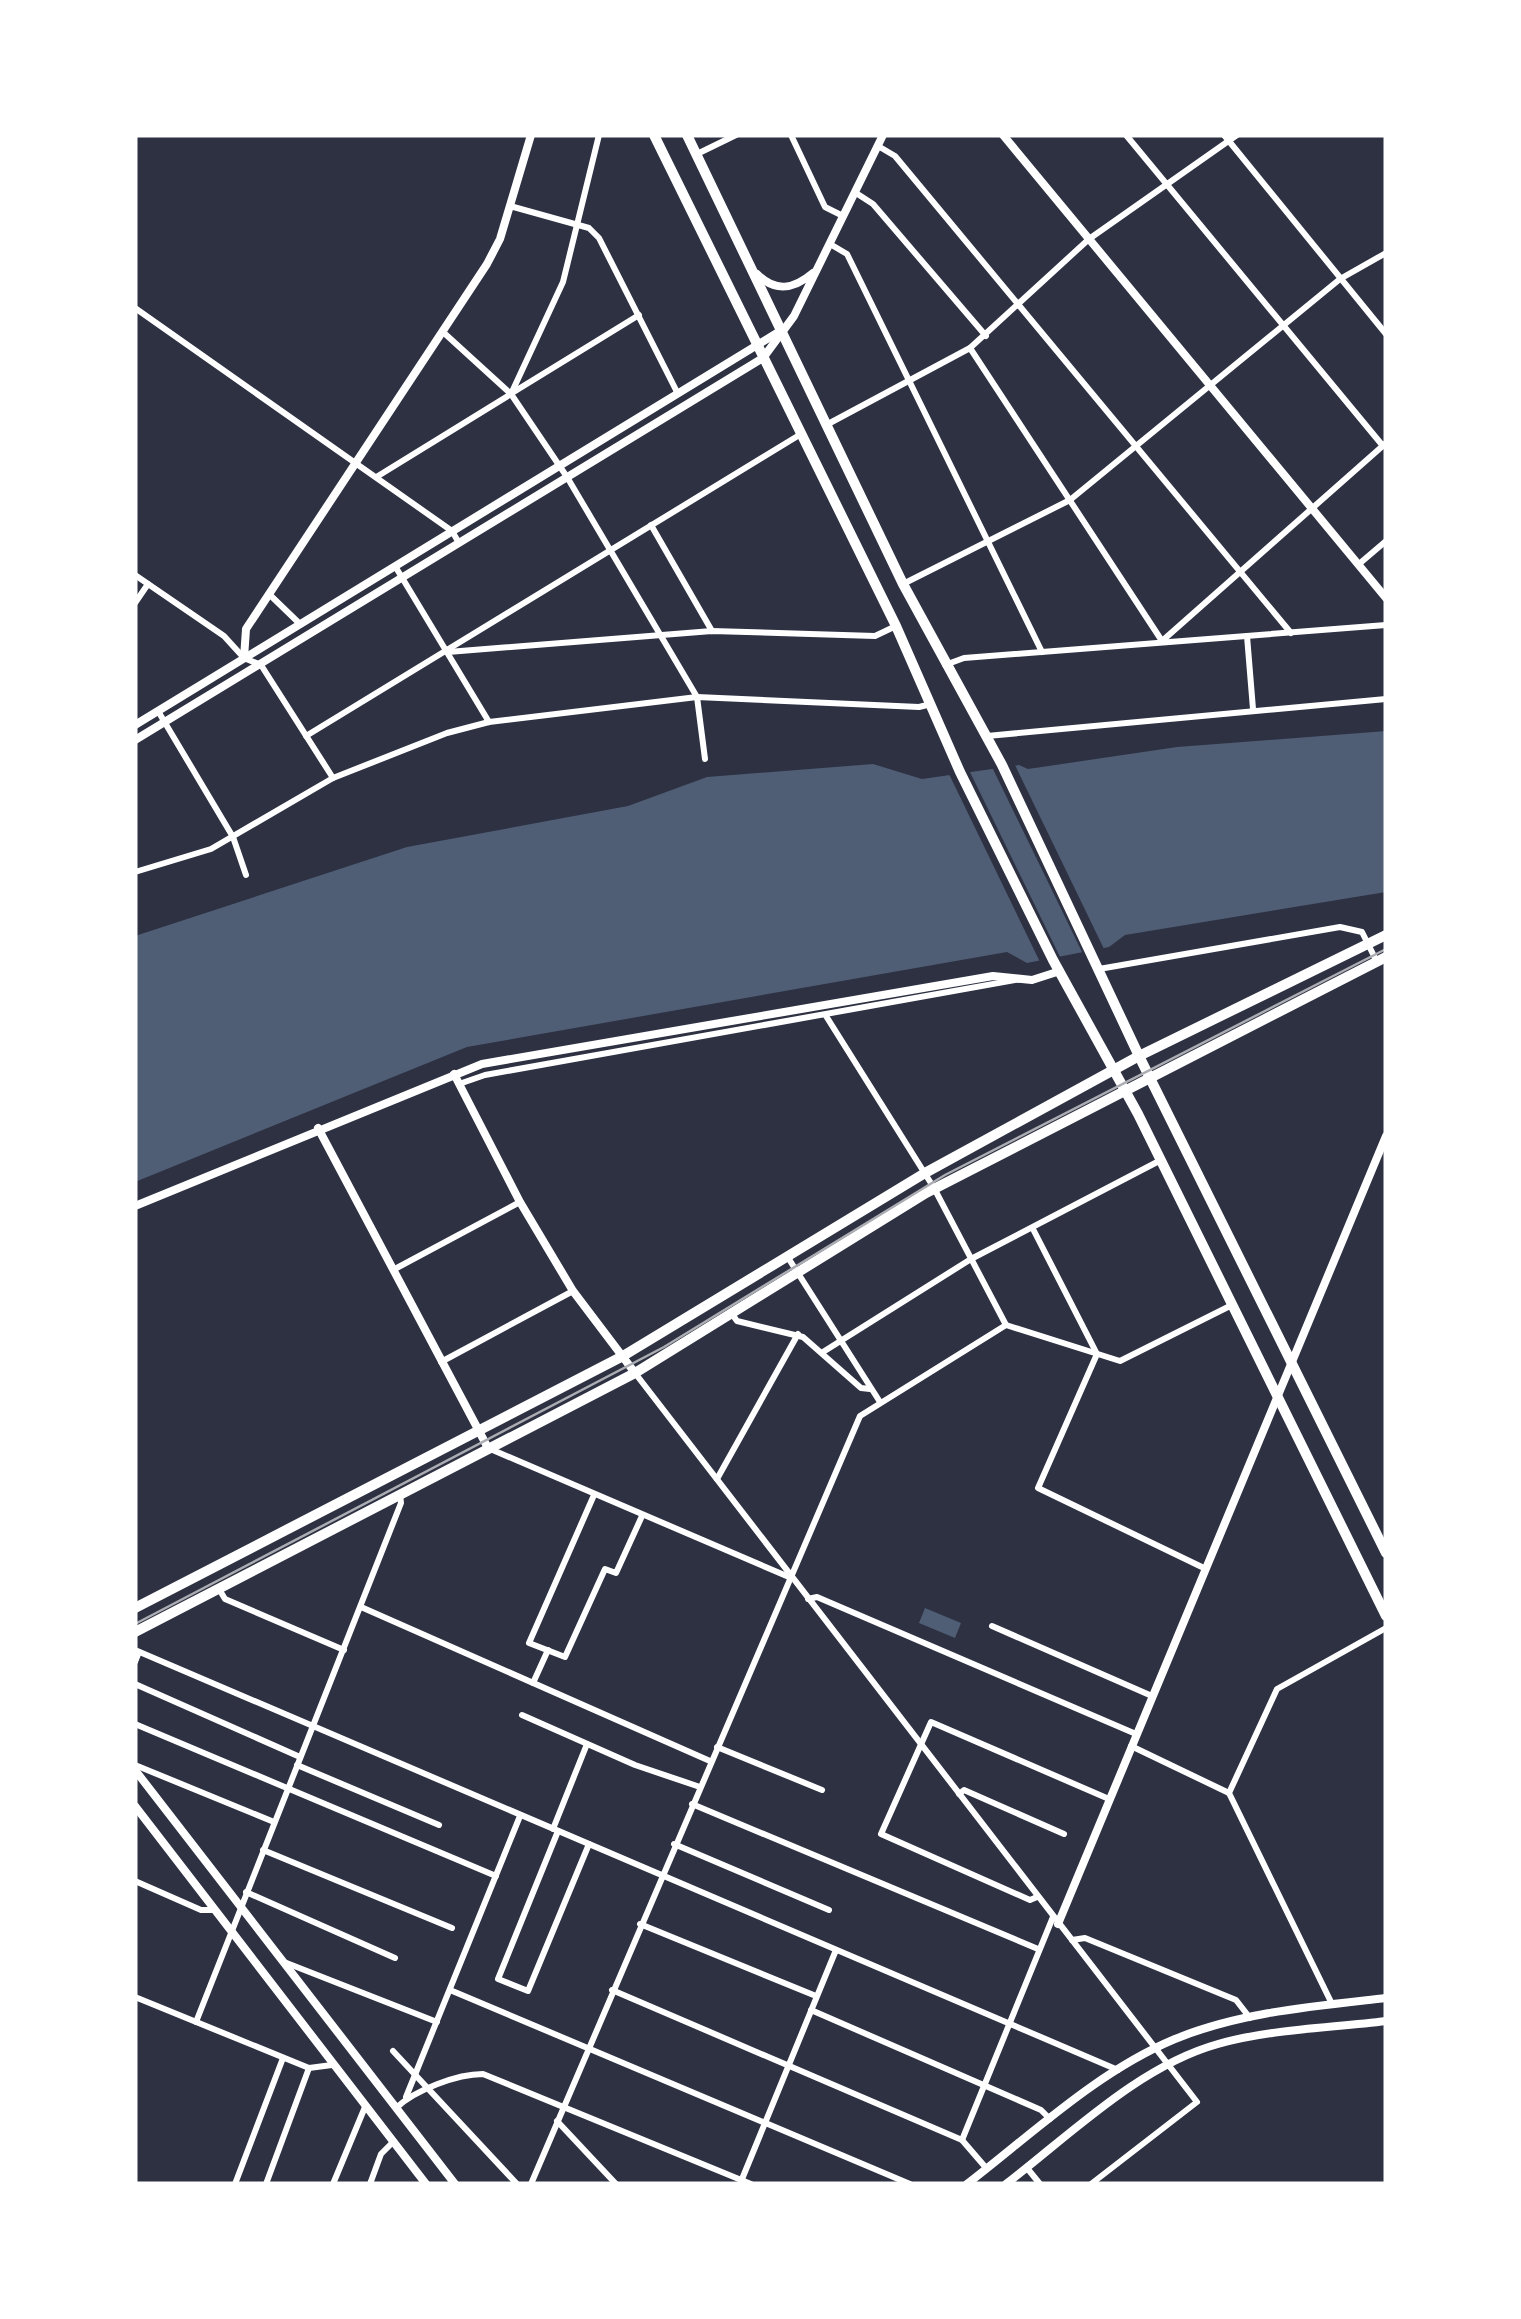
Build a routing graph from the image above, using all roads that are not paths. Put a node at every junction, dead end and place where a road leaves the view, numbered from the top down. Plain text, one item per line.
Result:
1 (531, 135) edge
2 (600, 135) edge
3 (654, 135) edge
4 (687, 135) edge
5 (736, 135) edge
6 (792, 135) edge
7 (883, 135) edge
8 (1003, 135) edge
9 (1126, 135) edge
10 (1237, 135) edge
11 (1226, 138) edge
12 (878, 146) junction
13 (697, 154) junction
14 (1166, 184) junction
15 (856, 192) junction
16 (510, 206) junction
17 (843, 216) junction
18 (578, 224) junction
19 (1089, 239) junction
20 (830, 244) junction
21 (1386, 253) edge
22 (750, 266) junction
23 (816, 270) junction
24 (1340, 279) junction
25 (1019, 303) junction
26 (135, 308) edge
27 (639, 315) junction
28 (1284, 324) junction
29 (781, 331) junction
30 (443, 332) junction
31 (1386, 334) edge
32 (986, 336) junction
33 (755, 343) junction
34 (970, 348) junction
35 (762, 358) junction
36 (912, 382) junction
37 (1212, 384) junction
38 (677, 392) junction
39 (510, 394) junction
40 (828, 424) junction
41 (801, 434) junction
42 (1139, 444) junction
43 (1384, 445) edge
44 (357, 461) junction
45 (560, 466) junction
46 (378, 476) junction
47 (567, 477) junction
48 (1070, 500) junction
49 (1314, 510) junction
50 (651, 525) junction
51 (452, 531) junction
52 (989, 541) junction
53 (1386, 541) edge
54 (459, 543) junction
55 (610, 550) junction
56 (1359, 564) junction
57 (395, 566) junction
58 (1241, 571) junction
59 (135, 575) edge
60 (402, 577) junction
61 (148, 584) junction
62 (904, 584) junction
63 (269, 594) junction
64 (1386, 598) edge
65 (135, 603) edge
66 (300, 624) junction
67 (1386, 625) edge
68 (896, 626) junction
69 (712, 631) junction
70 (1291, 632) junction
71 (660, 636) junction
72 (1247, 636) junction
73 (1162, 641) junction
74 (447, 652) junction
75 (1042, 652) junction
76 (244, 658) junction
77 (261, 665) junction
78 (945, 665) junction
79 (698, 697) junction
80 (1386, 699) edge
81 (931, 704) junction
82 (1252, 710) junction
83 (158, 711) junction
84 (164, 722) junction
85 (489, 722) junction
86 (135, 725) edge
87 (306, 736) junction
88 (987, 736) junction
89 (138, 738) edge
90 (705, 759) dead end
91 (333, 778) junction
92 (233, 837) junction
93 (135, 872) edge
94 (246, 875) dead end
95 (1386, 935) edge
96 (1370, 940) junction
97 (1381, 958) edge
98 (1099, 969) junction
99 (1060, 972) junction
100 (1022, 979) junction
101 (826, 1016) junction
102 (1138, 1056) junction
103 (1114, 1070) junction
104 (454, 1074) junction
105 (1150, 1078) junction
106 (459, 1084) junction
107 (1126, 1090) junction
108 (318, 1128) junction
109 (1386, 1136) edge
110 (1161, 1160) junction
111 (925, 1173) junction
112 (934, 1188) junction
113 (520, 1202) junction
114 (135, 1206) edge
115 (1033, 1228) junction
116 (787, 1256) junction
117 (971, 1259) junction
118 (393, 1270) junction
119 (796, 1272) junction
120 (574, 1291) junction
121 (1232, 1306) junction
122 (731, 1313) junction
123 (1006, 1325) junction
124 (798, 1334) junction
125 (839, 1342) junction
126 (823, 1352) junction
127 (1096, 1354) junction
128 (623, 1356) junction
129 (1290, 1361) junction
130 (441, 1362) junction
131 (635, 1373) junction
132 (871, 1389) junction
133 (1276, 1396) junction
134 (880, 1402) junction
135 (478, 1431) junction
136 (488, 1448) junction
137 (717, 1479) junction
138 (400, 1492) junction
139 (594, 1495) junction
140 (642, 1516) junction
141 (1382, 1534) edge
142 (1386, 1553) edge
143 (1206, 1569) junction
144 (790, 1576) junction
145 (219, 1588) junction
146 (808, 1599) junction
147 (361, 1607) junction
148 (135, 1608) edge
149 (1386, 1616) edge
150 (992, 1626) dead end
151 (1386, 1628) edge
152 (135, 1632) edge
153 (344, 1650) junction
154 (548, 1650) junction
155 (137, 1651) edge
156 (135, 1662) edge
157 (533, 1683) junction
158 (135, 1684) edge
159 (1152, 1696) junction
160 (522, 1715) dead end
161 (135, 1724) edge
162 (312, 1728) junction
163 (1136, 1734) junction
164 (920, 1743) junction
165 (587, 1744) junction
166 (1131, 1746) junction
167 (716, 1747) junction
168 (299, 1761) junction
169 (710, 1762) junction
170 (135, 1768) edge
171 (700, 1787) junction
172 (287, 1790) junction
173 (822, 1790) dead end
174 (1229, 1793) junction
175 (959, 1794) junction
176 (1109, 1799) junction
177 (692, 1804) junction
178 (136, 1809) edge
179 (520, 1816) junction
180 (274, 1822) junction
181 (440, 1826) dead end
182 (555, 1830) junction
183 (1064, 1834) dead end
184 (588, 1844) junction
185 (674, 1844) junction
186 (263, 1850) junction
187 (496, 1876) junction
188 (659, 1876) junction
189 (135, 1881) edge
190 (246, 1892) junction
191 (1038, 1897) junction
192 (240, 1907) junction
193 (214, 1910) junction
194 (829, 1910) dead end
195 (1055, 1920) junction
196 (640, 1924) junction
197 (452, 1928) dead end
198 (230, 1932) junction
199 (1070, 1940) junction
200 (1038, 1949) junction
201 (836, 1950) junction
202 (395, 1958) dead end
203 (282, 1962) junction
204 (450, 1990) junction
205 (612, 1990) junction
206 (816, 1996) junction
207 (135, 1997) edge
208 (1386, 1998) edge
209 (1332, 2004) junction
210 (811, 2010) junction
211 (1250, 2018) junction
212 (1386, 2021) edge
213 (196, 2022) junction
214 (438, 2022) junction
215 (1007, 2023) junction
216 (587, 2047) junction
217 (1155, 2049) junction
218 (393, 2051) dead end
219 (283, 2058) junction
220 (332, 2065) junction
221 (1168, 2065) junction
222 (789, 2066) junction
223 (309, 2068) junction
224 (1120, 2071) junction
225 (416, 2074) junction
226 (983, 2086) junction
227 (431, 2089) junction
228 (406, 2099) junction
229 (364, 2107) junction
230 (563, 2107) junction
231 (396, 2108) junction
232 (1051, 2119) junction
233 (557, 2121) junction
234 (765, 2124) junction
235 (962, 2140) junction
236 (392, 2142) junction
237 (1027, 2168) junction
238 (987, 2169) junction
239 (741, 2182) edge
240 (235, 2184) edge
241 (266, 2184) edge
242 (333, 2184) edge
243 (370, 2184) edge
244 (426, 2184) edge
245 (455, 2184) edge
246 (517, 2184) edge
247 (531, 2184) edge
248 (616, 2184) edge
249 (751, 2184) edge
250 (910, 2184) edge
251 (968, 2184) edge
252 (1006, 2184) edge
253 (1040, 2184) edge
254 (1092, 2184) edge

1 - 16 street
2 - 18 street
3 - 33 main road
4 - 13 main road
5 - 13 street
6 - 17 street
7 - 12 street
8 - 19 street
9 - 14 street
10 - 11 street
11 - 14 street
11 - 24 street
12 - 15 street
12 - 25 street
13 - 22 main road
14 - 19 street
14 - 28 street
15 - 17 street
15 - 32 street
16 - 18 street
16 - 30 street
17 - 20 street
18 - 27 street
18 - 39 street
19 - 25 street
19 - 37 street
20 - 23 street
20 - 36 street
21 - 24 street
22 - 23 street
22 - 29 main road
23 - 29 street
24 - 28 street
24 - 31 street
25 - 32 street
25 - 42 street
26 - 44 street
27 - 38 street
27 - 39 street
28 - 37 street
28 - 43 street
29 - 33 street
29 - 35 street
29 - 40 main road
30 - 39 street
30 - 44 street
32 - 34 street
33 - 35 main road
33 - 38 street
34 - 36 street
34 - 48 street
35 - 41 main road
35 - 47 street
36 - 40 street
36 - 52 street
37 - 42 street
37 - 49 street
38 - 45 street
39 - 45 street
39 - 46 street
40 - 62 main road
41 - 50 street
41 - 68 main road
42 - 48 street
42 - 58 street
43 - 49 street
44 - 46 street
44 - 63 street
45 - 47 street
45 - 51 street
46 - 51 street
47 - 54 street
47 - 55 street
48 - 52 street
48 - 73 street
49 - 56 street
49 - 58 street
50 - 55 street
50 - 69 street
51 - 54 street
51 - 57 street
52 - 62 street
52 - 75 street
53 - 56 street
54 - 60 street
55 - 71 street
55 - 74 street
56 - 64 street
57 - 60 street
57 - 66 street
58 - 70 street
58 - 73 street
59 - 61 street
60 - 74 street
60 - 77 street
61 - 65 street
61 - 76 street
62 - 78 main road
63 - 66 street
63 - 76 street
66 - 76 street
67 - 70 street
68 - 69 street
68 - 81 main road
69 - 71 street
70 - 72 street
71 - 74 street
71 - 79 street
72 - 73 street
72 - 82 street
73 - 75 street
74 - 85 street
74 - 87 street
75 - 78 street
76 - 77 street
76 - 83 street
77 - 84 street
77 - 87 street
78 - 88 main road
79 - 81 street
79 - 85 street
79 - 90 street
80 - 82 street
81 - 99 main road
82 - 88 street
83 - 84 street
83 - 86 street
84 - 89 street
84 - 92 street
85 - 91 street
86 - 89 street
87 - 91 street
88 - 98 main road
91 - 92 street
92 - 93 street
92 - 94 street
95 - 96 main road
96 - 97 street
96 - 98 street
96 - 102 main road
97 - 105 main road
98 - 102 main road
99 - 100 street
99 - 103 main road
100 - 101 street
100 - 104 street
101 - 106 street
101 - 111 street
102 - 103 main road
102 - 105 main road
103 - 107 main road
103 - 111 main road
104 - 106 street
104 - 108 street
105 - 107 main road
105 - 129 main road
106 - 113 street
107 - 110 main road
107 - 112 main road
108 - 114 street
108 - 118 street
109 - 129 street
110 - 115 street
110 - 121 main road
111 - 112 street
111 - 116 main road
112 - 117 street
112 - 119 main road
113 - 118 street
113 - 120 street
115 - 117 street
115 - 127 street
116 - 119 street
116 - 128 main road
117 - 123 street
117 - 125 street
118 - 130 street
119 - 122 main road
119 - 125 street
120 - 128 street
120 - 130 street
121 - 127 street
121 - 133 main road
122 - 124 street
122 - 131 main road
123 - 127 street
123 - 134 street
124 - 126 street
124 - 137 street
125 - 126 street
125 - 132 street
126 - 132 street
127 - 143 street
128 - 131 street
128 - 135 main road
129 - 133 street
129 - 141 main road
130 - 135 street
131 - 136 main road
131 - 137 street
132 - 134 street
133 - 143 street
133 - 149 main road
134 - 144 street
135 - 136 street
135 - 148 main road
136 - 138 main road
136 - 139 street
137 - 144 street
138 - 145 main road
138 - 147 street
139 - 140 street
139 - 154 street
140 - 144 street
140 - 154 street
141 - 142 main road
143 - 159 street
144 - 146 street
144 - 167 street
145 - 152 main road
145 - 153 street
146 - 163 street
146 - 164 street
147 - 153 street
147 - 157 street
150 - 159 street
151 - 174 street
153 - 162 street
154 - 157 street
155 - 156 street
155 - 162 street
157 - 169 street
158 - 168 street
159 - 163 street
160 - 165 street
161 - 172 street
162 - 168 street
162 - 179 street
163 - 166 street
164 - 175 street
164 - 176 street
164 - 191 street
165 - 171 street
165 - 182 street
166 - 174 street
166 - 176 street
167 - 169 street
167 - 173 street
168 - 172 street
168 - 181 street
169 - 171 street
170 - 180 street
170 - 192 street
171 - 177 street
172 - 180 street
172 - 187 street
174 - 209 street
175 - 183 street
175 - 191 street
176 - 195 street
177 - 185 street
177 - 200 street
178 - 193 street
179 - 182 street
179 - 187 street
180 - 186 street
182 - 184 street
182 - 184 street
184 - 188 street
185 - 188 street
185 - 194 street
186 - 190 street
186 - 197 street
187 - 204 street
188 - 196 street
188 - 201 street
189 - 193 street
190 - 192 street
190 - 202 street
191 - 195 street
192 - 198 street
192 - 203 street
193 - 198 street
195 - 199 street
195 - 200 street
196 - 205 street
196 - 206 street
198 - 213 street
198 - 220 street
199 - 211 street
199 - 217 street
200 - 215 street
201 - 206 street
201 - 215 street
203 - 214 street
203 - 231 street
204 - 214 street
204 - 216 street
205 - 216 street
205 - 222 street
206 - 210 street
207 - 213 street
208 - 209 street
209 - 211 street
210 - 222 street
210 - 226 street
211 - 217 street
212 - 221 street
213 - 219 street
214 - 225 street
215 - 224 street
215 - 226 street
216 - 230 street
216 - 234 street
217 - 221 street
217 - 224 street
218 - 225 street
219 - 223 street
219 - 240 street
220 - 223 street
220 - 229 street
221 - 237 street
221 - 254 street
222 - 234 street
222 - 235 street
223 - 241 street
224 - 232 street
225 - 227 street
225 - 228 street
226 - 232 street
226 - 235 street
227 - 228 street
227 - 230 street
227 - 246 street
228 - 231 street
229 - 236 street
229 - 242 street
230 - 233 street
230 - 239 street
231 - 245 street
232 - 238 street
233 - 247 street
233 - 248 street
234 - 239 street
234 - 250 street
235 - 238 street
236 - 243 street
236 - 244 street
237 - 252 street
237 - 253 street
238 - 251 street
239 - 249 street

